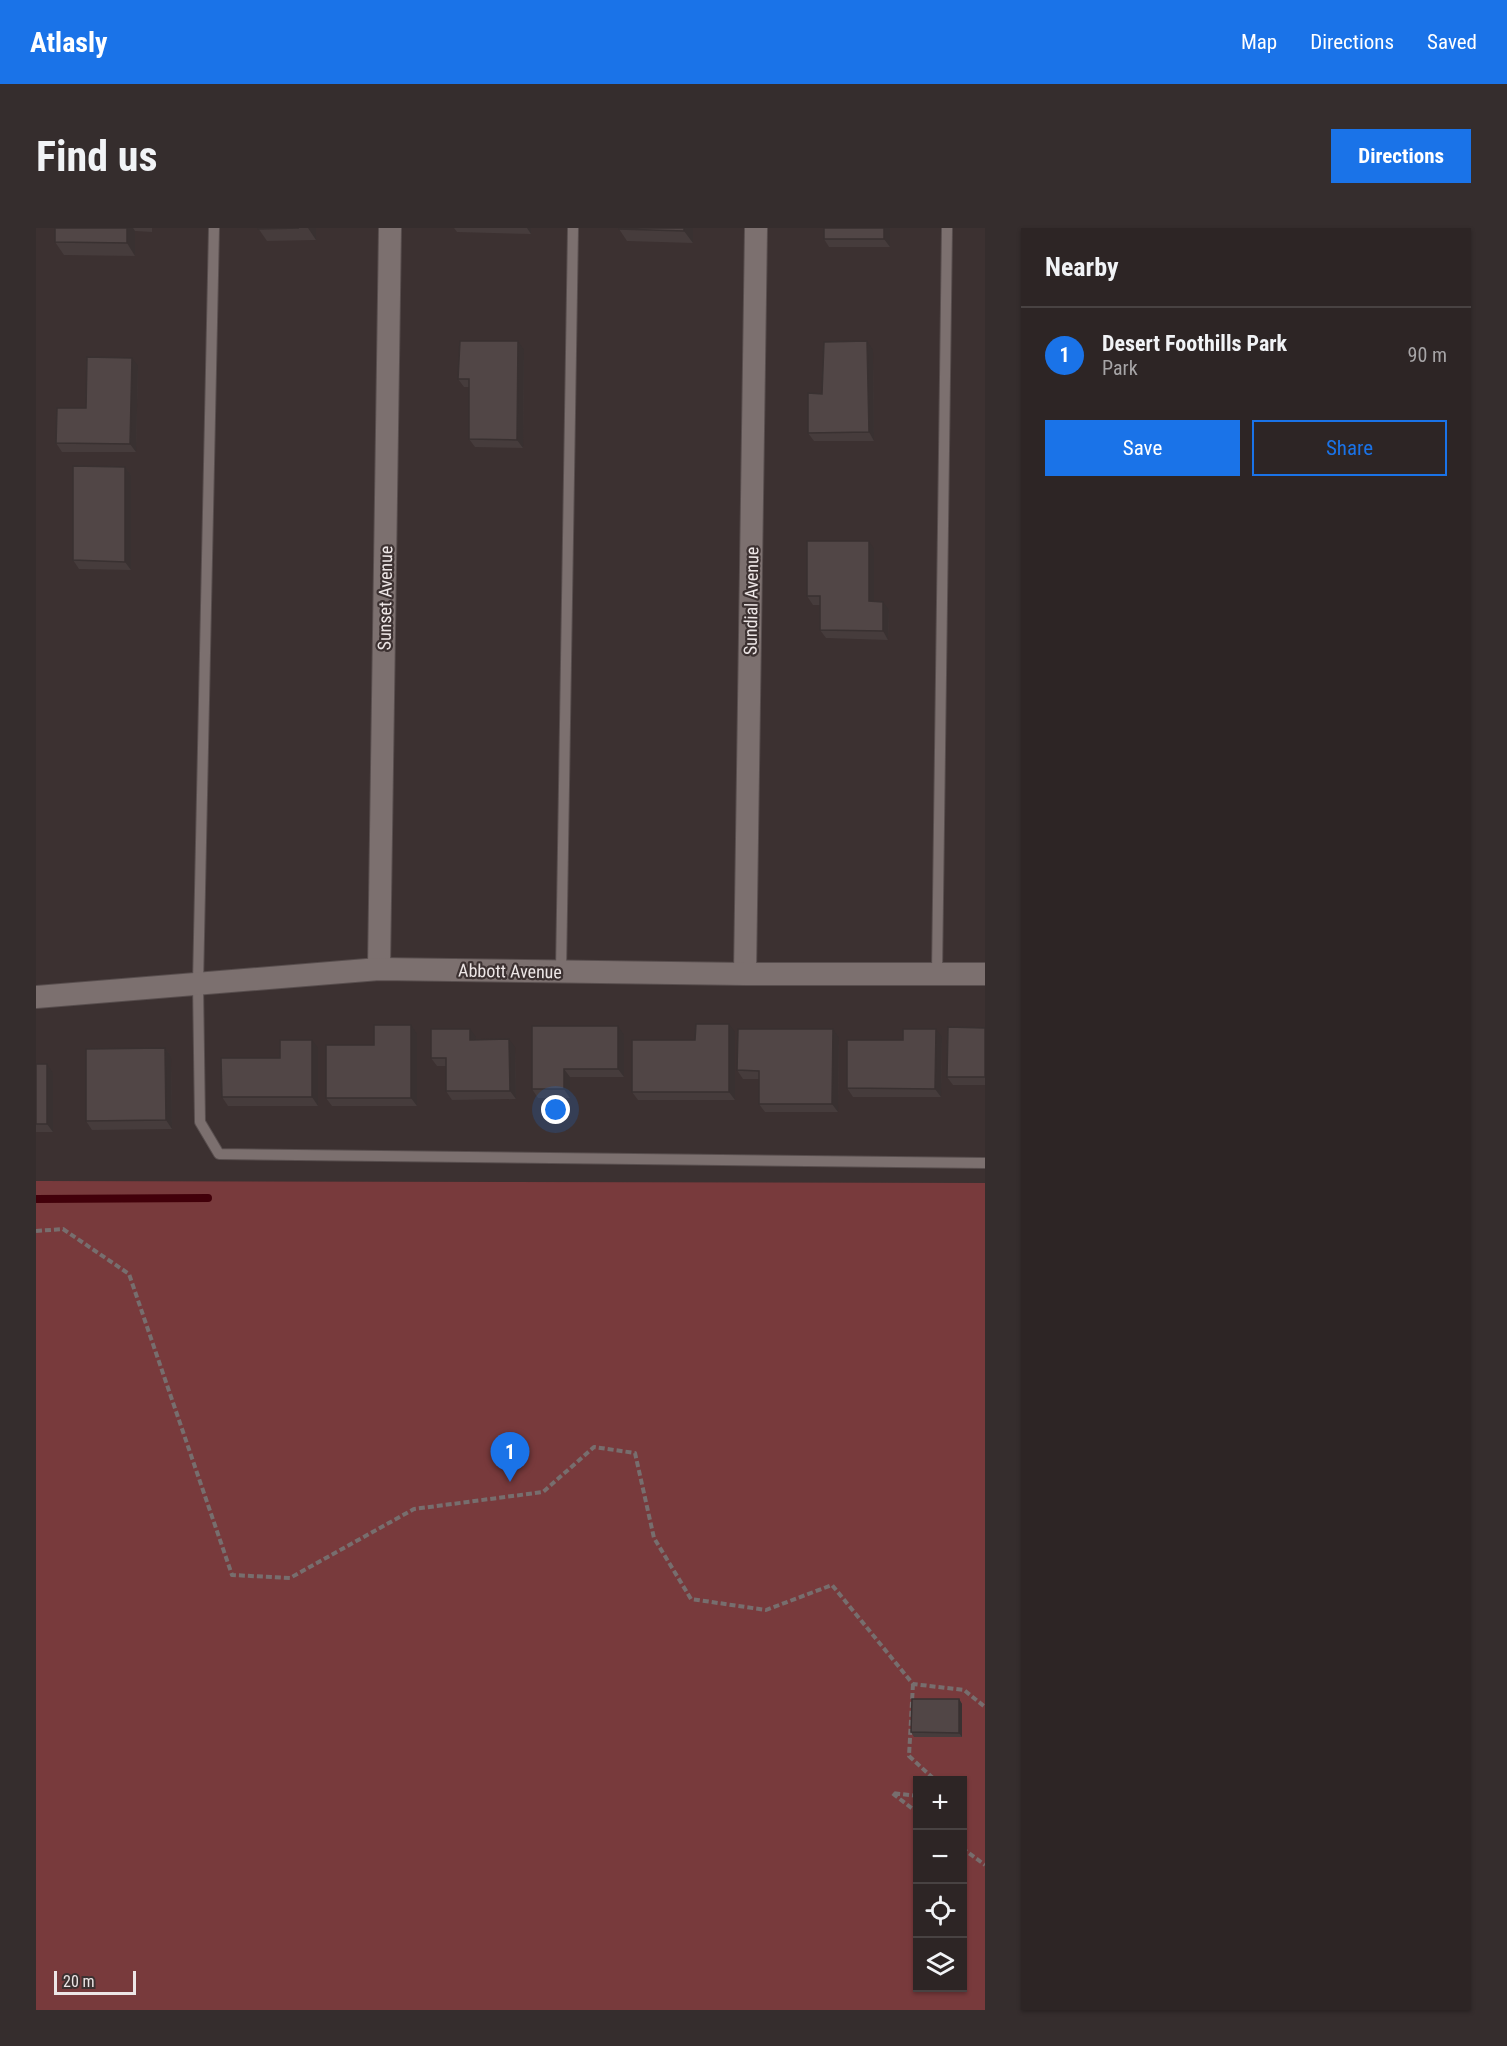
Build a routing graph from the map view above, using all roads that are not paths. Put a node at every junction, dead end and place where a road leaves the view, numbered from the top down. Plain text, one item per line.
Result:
1 (214, 228) edge
2 (390, 228) edge
3 (573, 228) edge
4 (756, 228) edge
5 (947, 228) edge
6 (380, 969) junction
7 (561, 972) junction
8 (745, 974) junction
9 (937, 974) junction
10 (985, 974) edge
11 (198, 984) junction
12 (36, 997) edge
13 (985, 1163) edge

1 - 11 lane
2 - 6 street, Sunset Avenue
3 - 7 lane
4 - 8 street, Sundial Avenue
5 - 9 lane
6 - 7 street, Abbott Avenue
6 - 11 street, Abbott Avenue
7 - 8 street, Abbott Avenue
8 - 9 street, Abbott Avenue
9 - 10 street, Abbott Avenue
11 - 12 street, Abbott Avenue
11 - 13 lane

